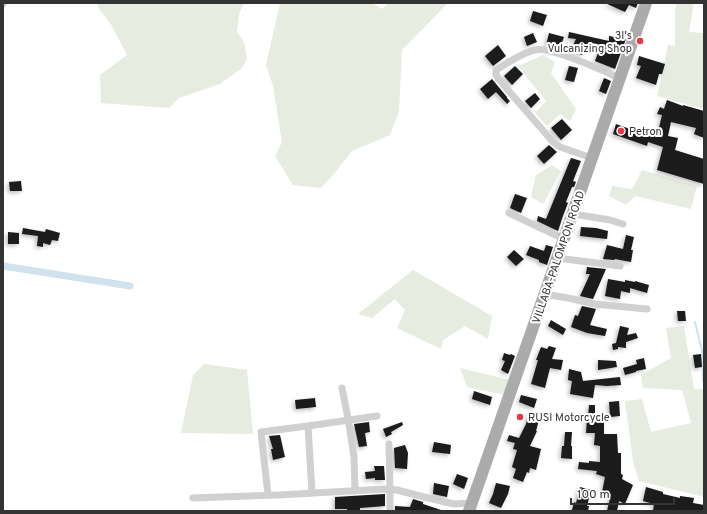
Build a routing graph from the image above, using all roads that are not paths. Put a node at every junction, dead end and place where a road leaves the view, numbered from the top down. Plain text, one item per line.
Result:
1 (646, 3) edge
2 (620, 78) junction
3 (592, 158) junction
4 (509, 213) dead end
5 (573, 214) junction
6 (623, 224) dead end
7 (564, 239) junction
8 (557, 258) junction
9 (620, 266) dead end
10 (545, 294) junction
11 (647, 310) dead end
12 (342, 388) dead end
13 (377, 416) dead end
14 (348, 420) junction
15 (308, 426) junction
16 (389, 444) dead end
17 (390, 489) junction
18 (355, 491) junction
19 (312, 493) junction
20 (268, 495) junction
21 (193, 498) dead end
22 (471, 507) edge
23 (390, 511) edge

1 - 2 main road, VILLABA-PALOMPON ROAD
2 - 3 main road, VILLABA-PALOMPON ROAD
2 - 3 street
3 - 5 main road, VILLABA-PALOMPON ROAD
4 - 7 street
5 - 6 street
5 - 7 main road, VILLABA-PALOMPON ROAD
7 - 8 main road, VILLABA-PALOMPON ROAD
8 - 9 street
8 - 10 main road, VILLABA-PALOMPON ROAD
10 - 11 street
10 - 22 main road, VILLABA-PALOMPON ROAD
12 - 14 street
13 - 14 street
14 - 15 street
14 - 18 street
15 - 19 street
15 - 20 street
16 - 17 street
17 - 18 street
17 - 22 street
17 - 23 street
18 - 19 street
19 - 20 street
20 - 21 street

